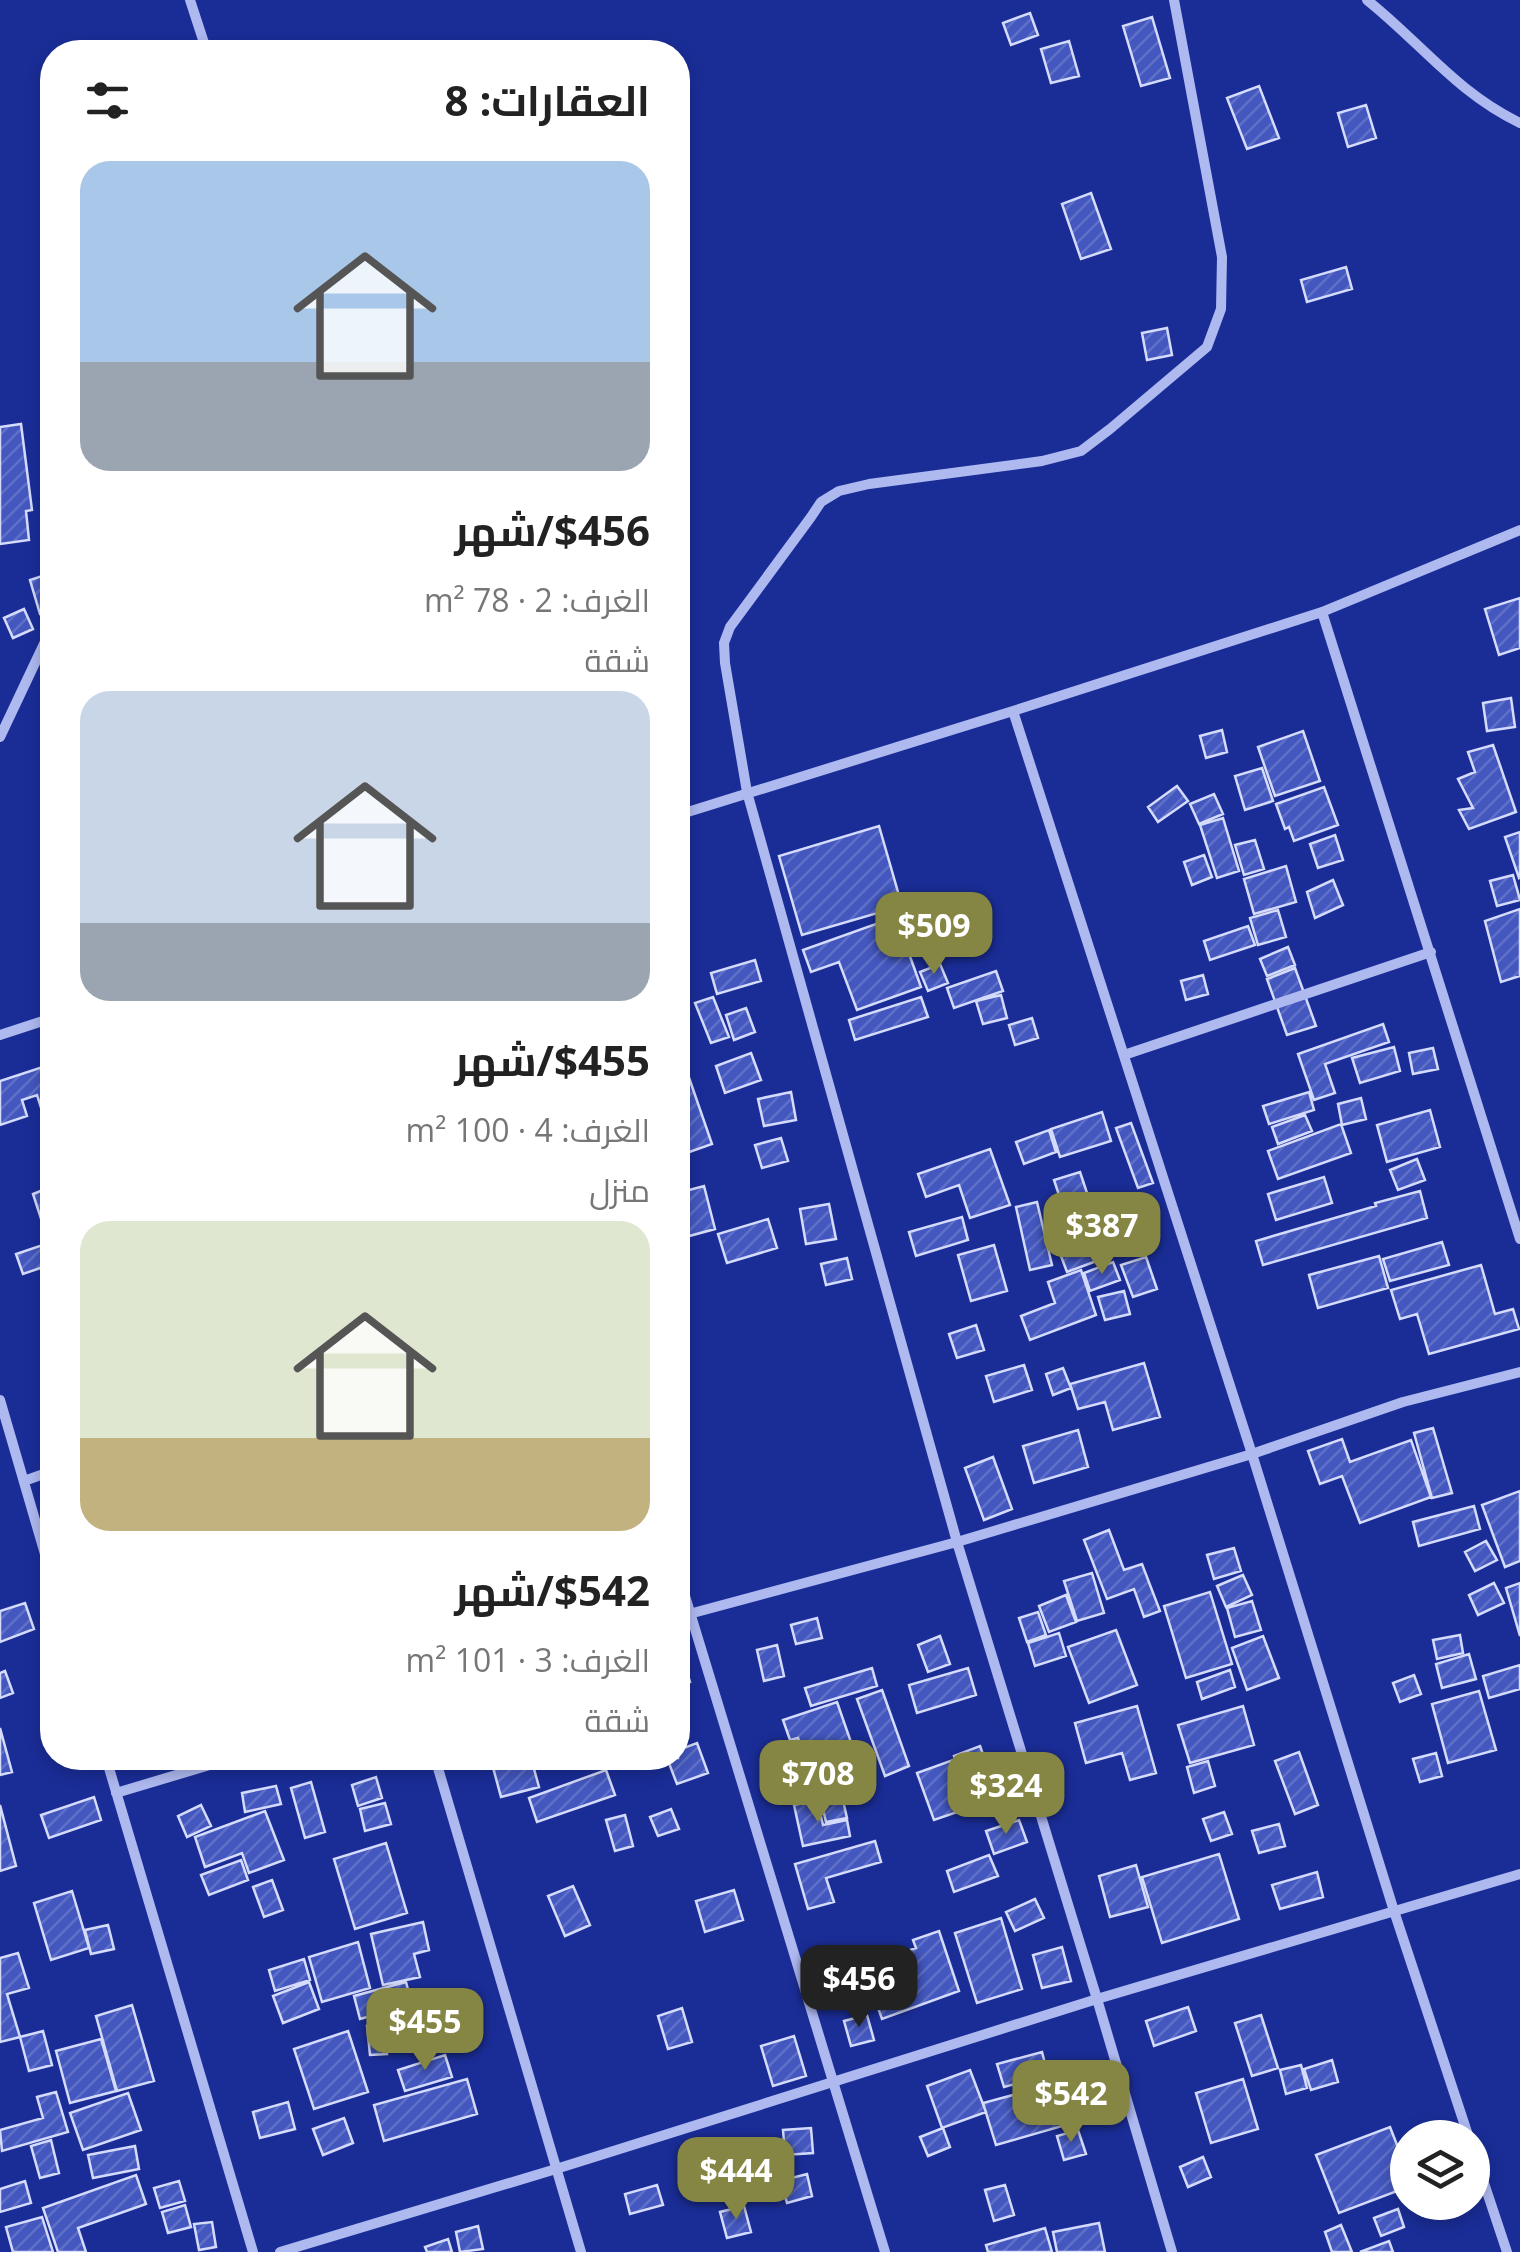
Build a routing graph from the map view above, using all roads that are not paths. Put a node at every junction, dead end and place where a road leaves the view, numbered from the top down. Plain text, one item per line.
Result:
1 (190, 0) edge
2 (1174, 0) edge
3 (1367, 0) edge
4 (203, 40) edge
5 (1520, 124) edge
6 (1520, 530) edge
7 (1322, 612) junction
8 (40, 651) edge
9 (1013, 712) junction
10 (0, 736) edge
11 (747, 792) junction
12 (690, 810) edge
13 (1431, 952) junction
14 (40, 1022) edge
15 (0, 1035) edge
16 (1124, 1056) junction
17 (1520, 1240) edge
18 (1520, 1372) edge
19 (0, 1400) edge
20 (1252, 1454) junction
21 (40, 1475) edge
22 (24, 1481) junction
23 (40, 1536) edge
24 (957, 1542) junction
25 (690, 1613) joint
26 (109, 1770) edge
27 (194, 1770) edge
28 (439, 1770) edge
29 (116, 1794) junction
30 (1520, 1874) edge
31 (1394, 1912) junction
32 (1097, 1999) junction
33 (832, 2083) junction
34 (1464, 2120) edge
35 (556, 2169) junction
36 (1490, 2201) edge
37 (253, 2252) edge
38 (280, 2252) edge
39 (581, 2252) edge
40 (884, 2252) edge
41 (1172, 2252) edge
42 (1507, 2252) edge

1 - 4 street
2 - 11 street
3 - 5 street
6 - 7 street
7 - 9 street
7 - 13 street
8 - 10 street
9 - 11 street
9 - 16 street
11 - 12 street
11 - 24 street
13 - 16 street
13 - 17 street
14 - 15 street
16 - 20 street
18 - 20 street
19 - 22 street
20 - 24 street
20 - 31 street
21 - 22 street
22 - 23 street
24 - 25 street
24 - 32 street
25 - 33 street
26 - 29 street
27 - 29 street
28 - 35 street
29 - 37 street
30 - 31 street
31 - 32 street
31 - 34 street
32 - 33 street
32 - 41 street
33 - 35 street
33 - 40 street
35 - 38 street
35 - 39 street
36 - 42 street

